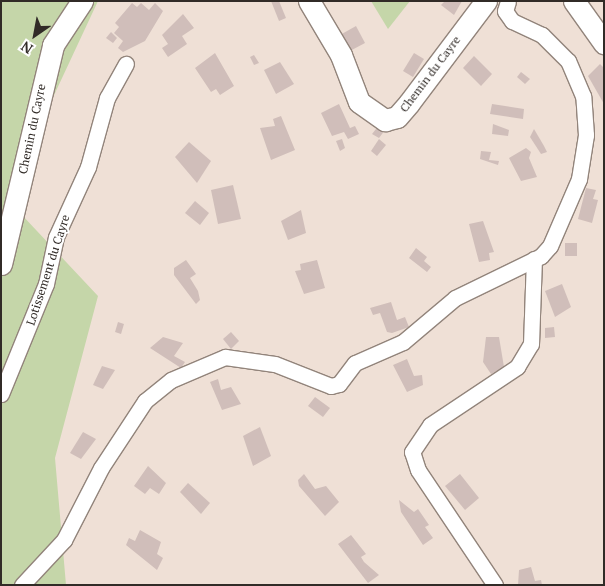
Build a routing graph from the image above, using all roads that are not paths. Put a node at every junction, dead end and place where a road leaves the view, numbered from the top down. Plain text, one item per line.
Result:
1 (82, 1) edge
2 (309, 1) edge
3 (486, 1) edge
4 (508, 1) edge
5 (574, 1) edge
6 (604, 43) edge
7 (126, 64) dead end
8 (534, 259) junction
9 (1, 264) edge
10 (1, 394) edge
11 (22, 585) edge
12 (496, 585) edge

1 - 9 street, Chemin du Cayre
2 - 3 street, Chemin du Cayre
4 - 8 street
5 - 6 street
7 - 10 street, Lotissement du Cayre
8 - 11 street
8 - 12 street

